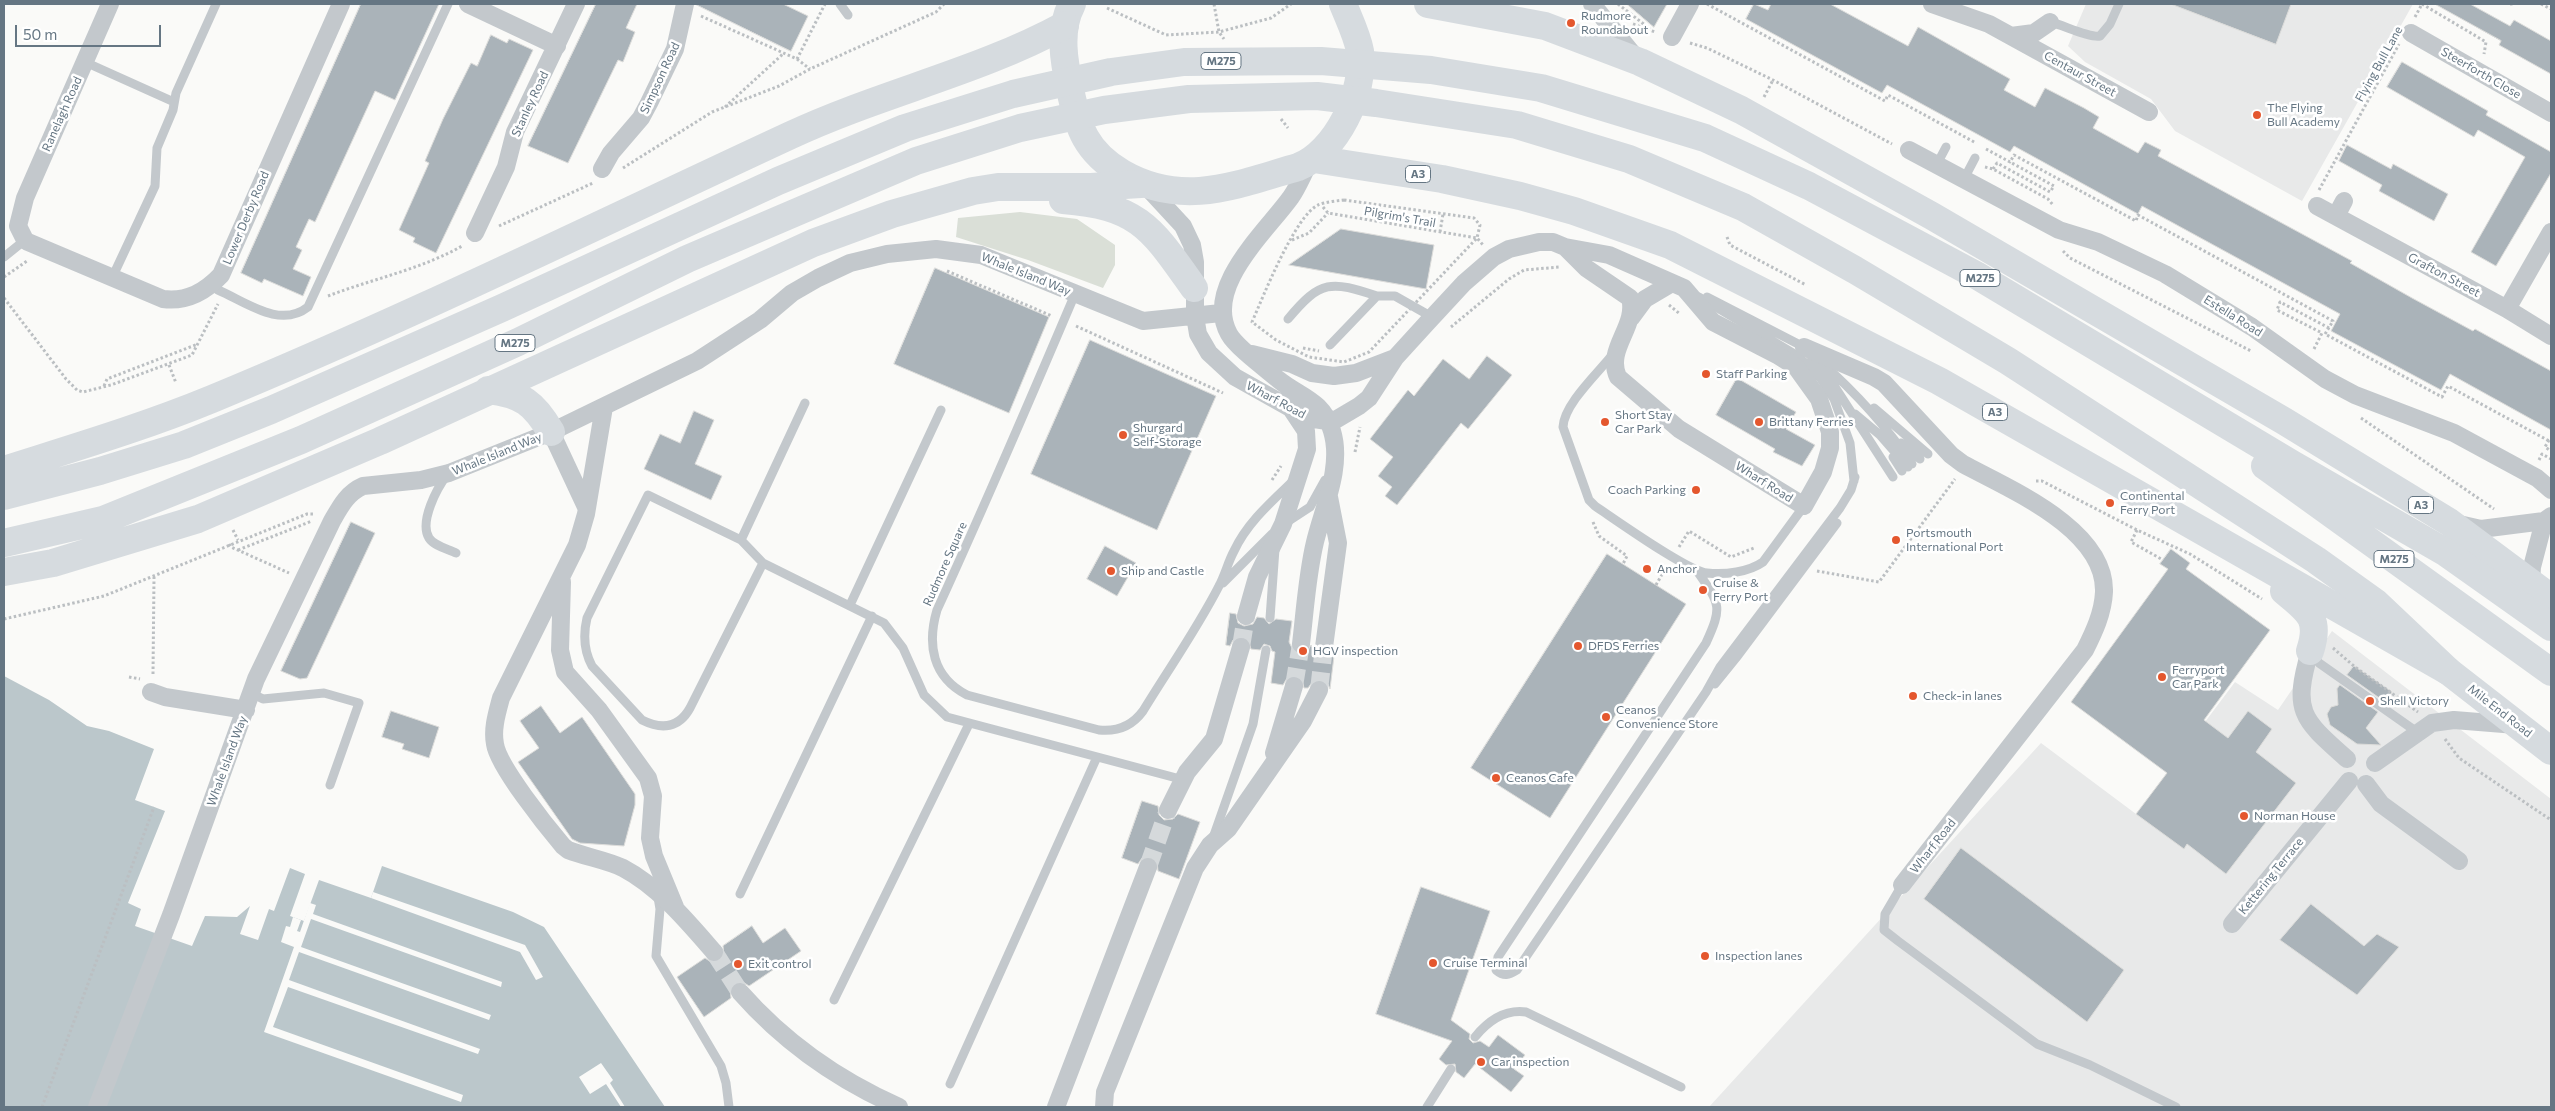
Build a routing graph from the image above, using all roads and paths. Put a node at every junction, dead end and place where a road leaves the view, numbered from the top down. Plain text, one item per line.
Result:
1 (110, 4) edge
2 (216, 4) edge
3 (341, 4) edge
4 (448, 4) edge
5 (468, 4) edge
6 (576, 4) edge
7 (825, 4) edge
8 (840, 4) edge
9 (1291, 4) edge
10 (1343, 4) edge
11 (1428, 4) edge
12 (1592, 4) edge
13 (1618, 4) edge
14 (1690, 4) edge
15 (1706, 4) edge
16 (1932, 4) edge
17 (2119, 4) edge
18 (2422, 4) edge
19 (2510, 4) edge
20 (2514, 4) edge
21 (2542, 4) edge
22 (685, 5) edge
23 (1107, 8) dead end
24 (2551, 10) edge
25 (1068, 14) edge
26 (848, 16) dead end
27 (2050, 22) joint
28 (1651, 30) dead end
29 (2408, 32) junction
30 (2011, 36) junction
31 (1672, 37) dead end
32 (557, 46) junction
33 (1707, 48) dead end
34 (784, 53) junction
35 (797, 59) junction
36 (85, 62) junction
37 (1640, 62) junction
38 (2487, 62) dead end
39 (810, 69) dead end
40 (174, 102) junction
41 (724, 108) dead end
42 (2149, 112) dead end
43 (2551, 113) edge
44 (1946, 147) dead end
45 (1902, 148) joint
46 (1975, 158) dead end
47 (1311, 161) junction
48 (2010, 162) junction
49 (1937, 164) junction
50 (602, 169) dead end
51 (1993, 169) dead end
52 (1964, 179) junction
53 (1143, 184) junction
54 (937, 201) junction
55 (2317, 201) joint
56 (1323, 207) dead end
57 (1328, 213) junction
58 (1443, 214) junction
59 (1440, 232) junction
60 (2551, 232) edge
61 (22, 233) junction
62 (475, 233) dead end
63 (1477, 238) junction
64 (1292, 240) junction
65 (2058, 244) dead end
66 (1566, 247) junction
67 (4, 257) edge
68 (946, 270) dead end
69 (112, 278) junction
70 (1509, 279) dead end
71 (1678, 285) junction
72 (218, 288) junction
73 (1194, 288) junction
74 (1075, 294) junction
75 (1377, 296) junction
76 (4, 298) edge
77 (1660, 303) dead end
78 (1414, 306) junction
79 (2508, 309) junction
80 (1221, 313) junction
81 (1682, 315) dead end
82 (1195, 316) junction
83 (1432, 317) junction
84 (1631, 318) junction
85 (1288, 319) dead end
86 (1064, 321) junction
87 (1252, 322) dead end
88 (2329, 328) junction
89 (1445, 332) dead end
90 (2551, 336) edge
91 (198, 344) junction
92 (1330, 345) joint
93 (1804, 347) junction
94 (1618, 349) junction
95 (2314, 349) dead end
96 (1298, 351) dead end
97 (2253, 352) dead end
98 (1249, 353) junction
99 (1309, 357) dead end
100 (1395, 358) junction
101 (169, 365) junction
102 (176, 383) dead end
103 (2158, 385) junction
104 (104, 386) junction
105 (1851, 388) junction
106 (488, 390) junction
107 (1232, 396) dead end
108 (805, 403) dead end
109 (1844, 403) junction
110 (604, 407) junction
111 (941, 410) dead end
112 (1292, 410) junction
113 (2360, 418) dead end
114 (1327, 421) junction
115 (1362, 421) dead end
116 (551, 432) junction
117 (2550, 441) edge
118 (2551, 451) edge
119 (1928, 454) dead end
120 (1334, 457) junction
121 (1354, 458) dead end
122 (2551, 459) edge
123 (1285, 460) dead end
124 (2538, 463) dead end
125 (1963, 464) junction
126 (4, 470) edge
127 (448, 473) junction
128 (1299, 476) junction
129 (1893, 476) dead end
130 (1855, 478) junction
131 (2031, 481) dead end
132 (1270, 483) dead end
133 (2551, 490) edge
134 (1329, 494) junction
135 (4, 496) edge
136 (1804, 506) junction
137 (586, 508) junction
138 (2548, 518) edge
139 (323, 521) junction
140 (2449, 522) junction
141 (1283, 524) junction
142 (2519, 525) junction
143 (234, 530) dead end
144 (2138, 530) junction
145 (238, 540) junction
146 (741, 540) junction
147 (1276, 542) junction
148 (4, 543) edge
149 (229, 544) junction
150 (238, 550) junction
151 (2237, 552) junction
152 (456, 553) dead end
153 (1673, 557) junction
154 (1766, 557) junction
155 (2163, 560) dead end
156 (763, 563) junction
157 (1803, 569) junction
158 (1697, 571) junction
159 (4, 572) edge
160 (290, 573) dead end
161 (154, 577) junction
162 (563, 577) junction
163 (1656, 585) dead end
164 (1219, 586) junction
165 (2541, 590) edge
166 (2266, 602) dead end
167 (850, 605) junction
168 (872, 616) junction
169 (1246, 616) tunnel mouth
170 (1270, 618) dead end
171 (4, 619) edge
172 (2551, 627) edge
173 (2313, 642) junction
174 (1301, 644) tunnel mouth
175 (1241, 647) tunnel mouth
176 (1324, 647) tunnel mouth
177 (1266, 650) dead end
178 (2448, 671) junction
179 (2551, 672) edge
180 (152, 686) joint
181 (1294, 686) tunnel mouth
182 (1319, 690) tunnel mouth
183 (1706, 692) junction
184 (248, 702) junction
185 (2432, 723) junction
186 (969, 724) junction
187 (2518, 725) junction
188 (2417, 732) junction
189 (2551, 751) edge
190 (1097, 757) junction
191 (2347, 759) junction
192 (2375, 763) junction
193 (1266, 775) junction
194 (1184, 780) junction
195 (2357, 783) junction
196 (330, 785) dead end
197 (154, 807) dead end
198 (1168, 810) tunnel mouth
199 (2551, 820) edge
200 (1210, 845) junction
201 (2458, 861) dead end
202 (1148, 867) tunnel mouth
203 (1902, 885) joint
204 (655, 892) junction
205 (740, 894) dead end
206 (676, 909) junction
207 (2232, 924) dead end
208 (714, 952) tunnel mouth
209 (740, 992) tunnel mouth
210 (834, 1000) dead end
211 (1475, 1037) dead end
212 (1451, 1068) dead end
213 (950, 1084) dead end
214 (1681, 1087) dead end
215 (42, 1107) edge
216 (97, 1107) edge
217 (728, 1107) edge
218 (899, 1107) edge
219 (1056, 1107) edge
220 (1104, 1107) edge
221 (1427, 1107) edge
222 (2176, 1107) edge

1 - 36 street, Ranelagh Road
2 - 40 lane
3 - 72 street, Lower Derby Road
4 - 72 lane
5 - 32 street
6 - 32 street, Stanley Road
7 - 35 path
8 - 26 lane
9 - 23 path
10 - 47 main road
11 - 37 main road, A3
12 - 37 street
13 - 28 path
14 - 31 street
15 - 48 path
16 - 30 street, Centaur Street
17 - 27 lane
18 - 29 path, Flying Bull Lane
18 - 38 path
19 - 20 path
21 - 24 path
22 - 34 path
22 - 50 street, Simpson Road
25 - 53 main road
25 - 126 main road
27 - 30 street
29 - 43 street, Steerforth Close
29 - 55 path, Flying Bull Lane
30 - 42 street, Centaur Street
32 - 62 street, Stanley Road
33 - 45 path
34 - 35 path
34 - 41 path
35 - 39 path
36 - 40 lane
36 - 61 street, Ranelagh Road
37 - 140 main road, A3
40 - 69 lane
44 - 49 lane
45 - 49 street, Estella Road
46 - 52 lane
47 - 53 main road
47 - 80 street
47 - 151 main road, A3
48 - 51 path
48 - 88 path
49 - 52 street, Estella Road
52 - 133 street, Estella Road
53 - 54 main road, M275
53 - 73 street, Wharf Road
54 - 73 main road, M275
54 - 106 main road, M275
55 - 79 street, Grafton Street
56 - 57 path
57 - 59 path, Pilgrim's Trail
57 - 64 path
58 - 59 path
58 - 63 path
58 - 64 path
59 - 63 path, Pilgrim's Trail
60 - 79 street
61 - 67 lane
61 - 69 street, Lower Derby Road
63 - 78 path
64 - 87 path
65 - 97 path
66 - 71 street, Wharf Road
66 - 83 street, Wharf Road
66 - 84 street
68 - 86 path
69 - 72 street, Lower Derby Road
70 - 89 path
71 - 84 street, Wharf Road
71 - 93 lane
71 - 130 lane
71 - 136 street, Wharf Road
72 - 91 path
73 - 82 street, Wharf Road
74 - 82 street, Whale Island Way
74 - 86 lane, Rudmore Square
74 - 110 street, Whale Island Way
75 - 78 lane
75 - 85 lane
75 - 92 lane
76 - 104 path
77 - 81 path
78 - 83 lane
78 - 99 path
79 - 90 street, Grafton Street
80 - 82 street, Whale Island Way
80 - 98 street
82 - 112 street, Wharf Road
83 - 100 street, Wharf Road
84 - 94 street, Wharf Road
86 - 107 path
86 - 164 lane, Rudmore Square
88 - 95 path
88 - 117 path
91 - 101 path
91 - 104 path
92 - 96 path
93 - 105 lane
93 - 109 lane
93 - 125 street, Wharf Road
94 - 136 street, Wharf Road
94 - 153 lane
98 - 100 street, Wharf Road
98 - 114 street
100 - 114 street, Wharf Road
101 - 102 path
101 - 104 path
103 - 135 main road, M275
103 - 172 main road, M275
103 - 179 main road, M275
105 - 109 lane
105 - 119 lane
106 - 116 main road
106 - 159 main road, M275
108 - 146 lane
109 - 129 lane
110 - 116 street, Whale Island Way
110 - 137 street
111 - 167 lane
112 - 114 street, Wharf Road
112 - 128 street
113 - 142 path
114 - 120 street
115 - 121 path
116 - 127 street, Whale Island Way
116 - 137 street
117 - 118 path
120 - 134 street
120 - 141 lane
122 - 124 path
123 - 132 path
125 - 157 path
125 - 203 street, Wharf Road
127 - 139 street, Whale Island Way
127 - 152 lane
128 - 141 street
128 - 164 lane
130 - 157 lane
130 - 183 lane
131 - 144 path
134 - 174 street
134 - 176 street
136 - 154 lane
137 - 162 street
138 - 142 street
138 - 165 street
139 - 145 path
139 - 150 path
139 - 184 street, Whale Island Way
140 - 142 street
140 - 165 main road, A3
141 - 147 street
141 - 164 lane
143 - 145 path
144 - 155 path
144 - 166 path
145 - 149 path
146 - 156 lane
146 - 156 lane
147 - 169 street
147 - 170 lane
148 - 178 main road, M275
149 - 150 path
149 - 161 path
150 - 160 path
151 - 173 main road
151 - 178 main road, A3
153 - 154 path
153 - 158 lane
153 - 163 path
154 - 158 lane
156 - 167 lane
157 - 183 lane
158 - 183 lane
161 - 171 path
161 - 180 path
162 - 204 street
162 - 206 street
167 - 168 lane
168 - 186 lane
168 - 205 lane
173 - 185 path
173 - 188 lane
173 - 191 street
175 - 194 street
177 - 200 lane
178 - 187 main road, Mile End Road / A3
180 - 184 street
181 - 193 street
182 - 193 street
184 - 196 lane
184 - 216 street, Whale Island Way
185 - 187 street
185 - 188 street
185 - 199 path
186 - 190 lane
186 - 210 lane
187 - 189 main road, Mile End Road / A3
188 - 192 street
190 - 194 lane
190 - 213 lane
191 - 192 street
191 - 195 street
192 - 195 street
193 - 200 street
194 - 198 street
195 - 201 street
195 - 207 street, Kettering Terrace
197 - 215 path
200 - 220 street
202 - 219 street
203 - 222 lane
204 - 206 street
204 - 217 lane
206 - 208 street
209 - 218 street
211 - 214 lane
212 - 221 lane

